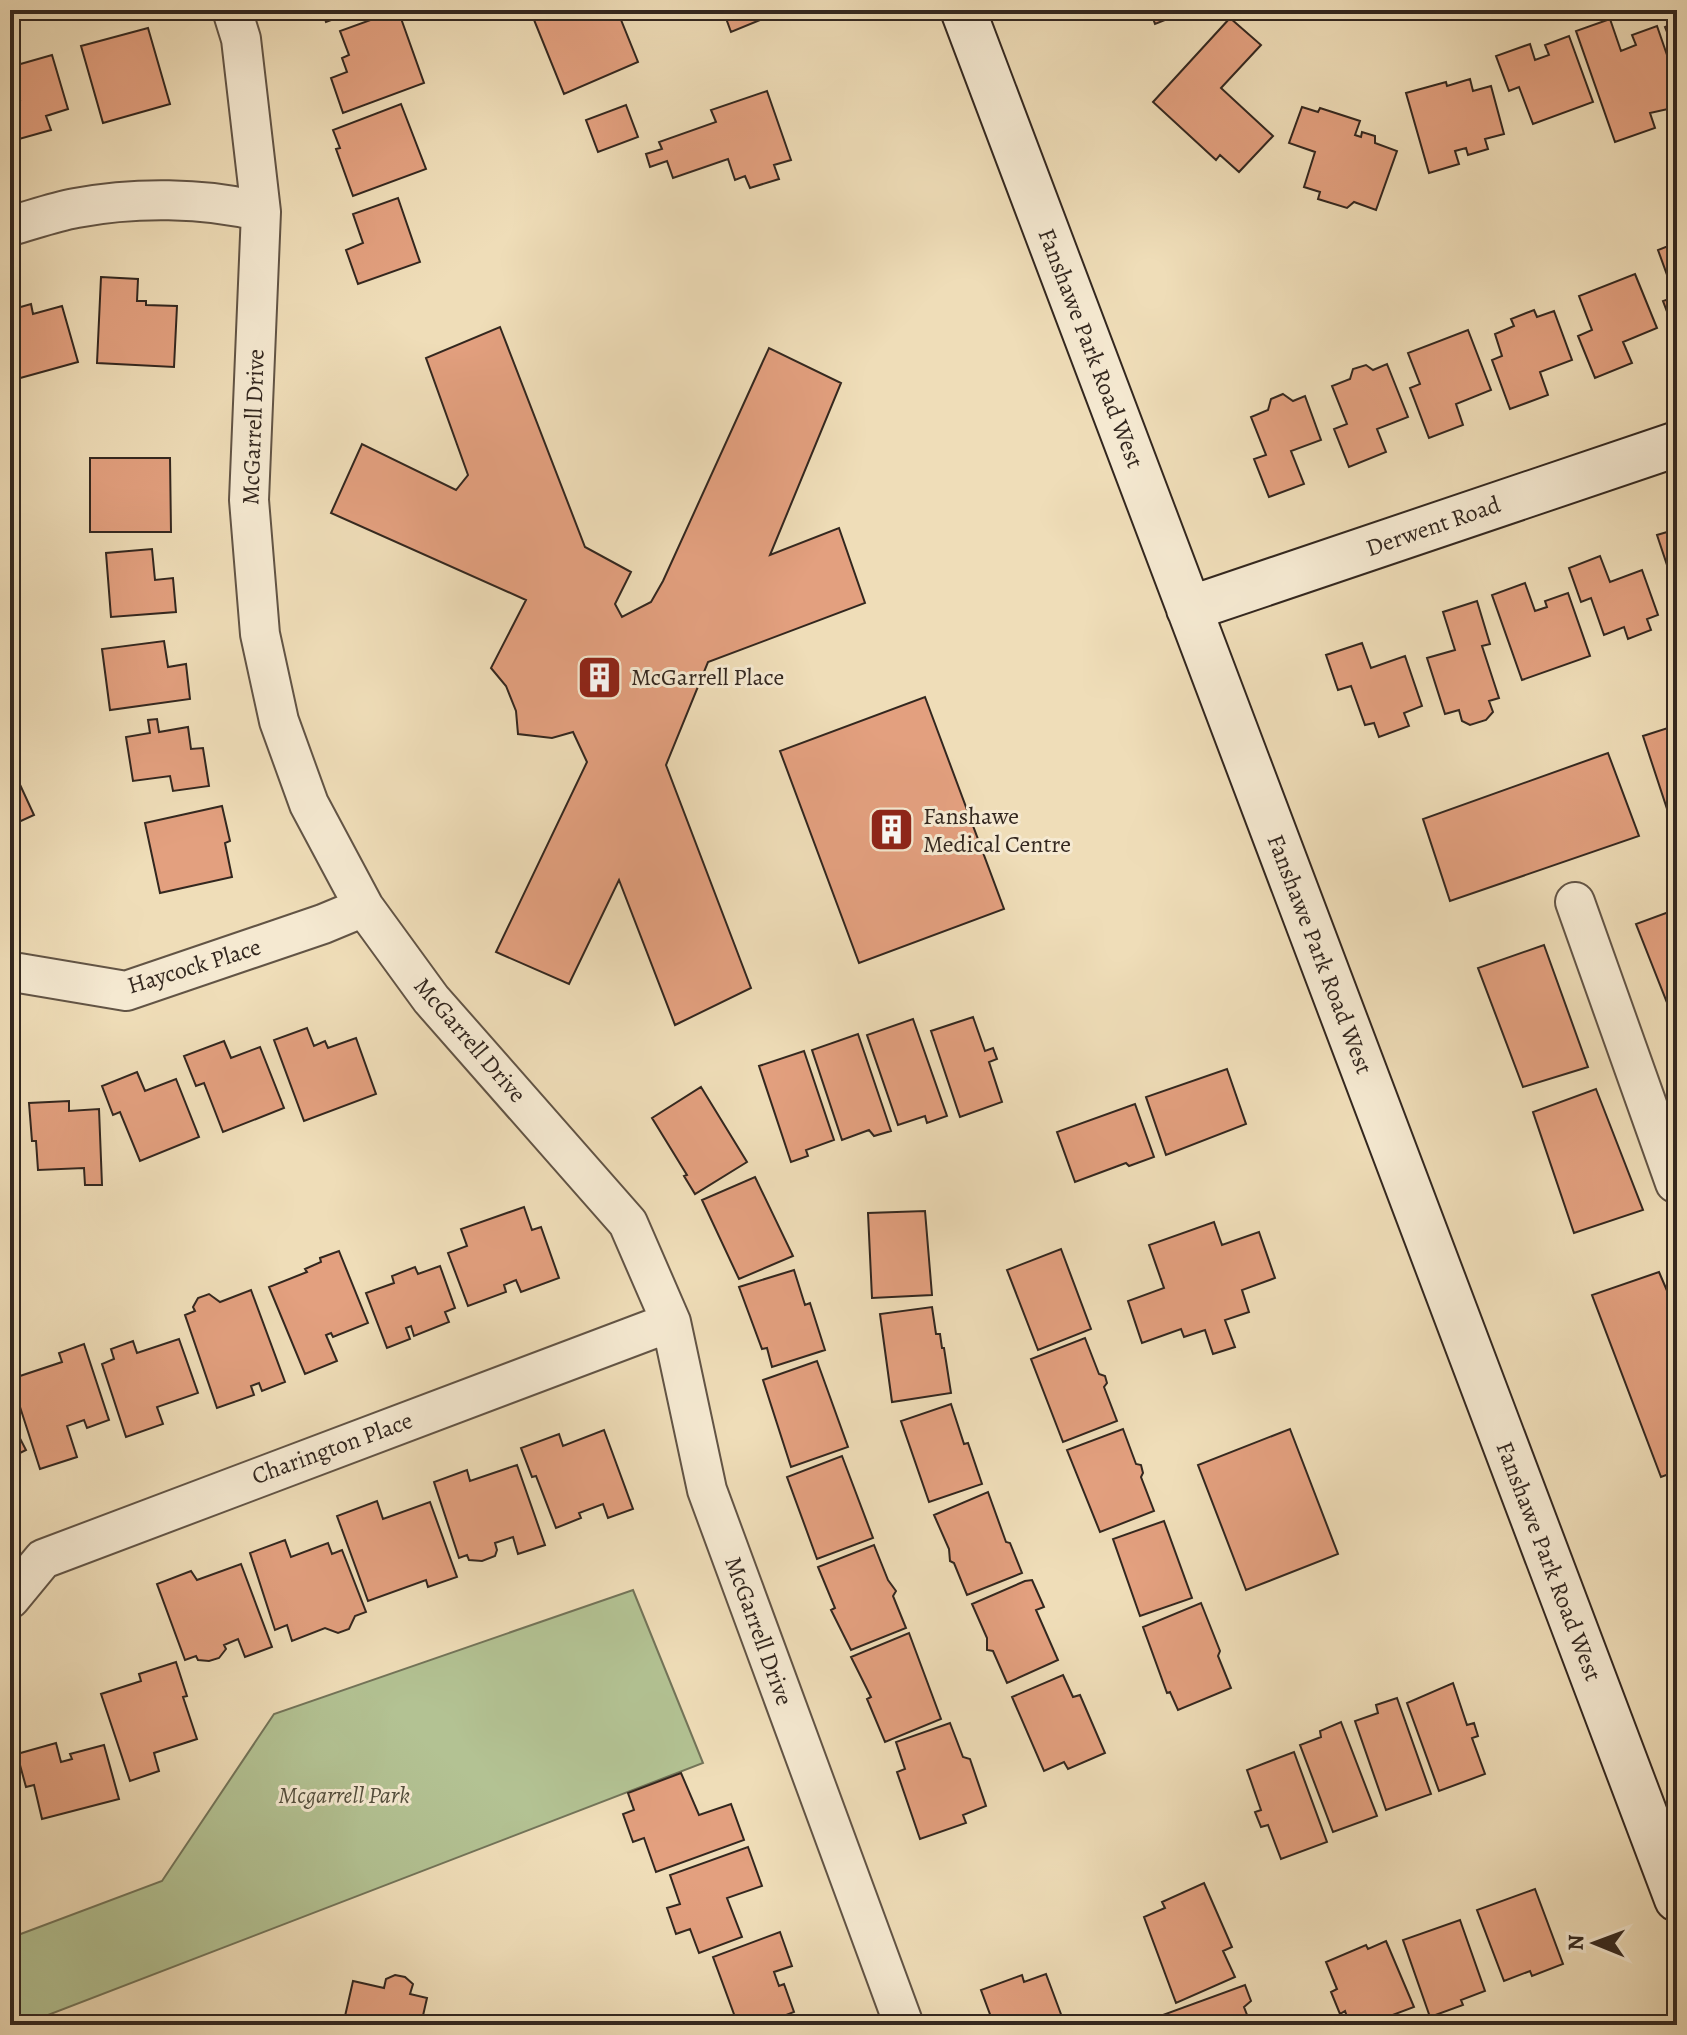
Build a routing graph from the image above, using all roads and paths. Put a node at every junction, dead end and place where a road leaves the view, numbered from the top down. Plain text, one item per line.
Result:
1 (232, 10) edge
2 (963, 10) edge
3 (261, 212) junction
4 (10, 226) edge
5 (1677, 444) edge
6 (1189, 609) junction
7 (1575, 902) dead end
8 (364, 907) junction
9 (19, 973) dead end
10 (1675, 1183) edge
11 (671, 1322) junction
12 (10, 1599) edge
13 (1677, 1899) edge
14 (904, 2025) edge

1 - 3 street, McGarrell Drive
2 - 6 main road, Fanshawe Park Road West
3 - 4 street
3 - 8 street, McGarrell Drive
5 - 6 main road, Derwent Road
6 - 13 main road, Fanshawe Park Road West
7 - 10 street
8 - 9 street, Haycock Place
8 - 11 street, McGarrell Drive
11 - 12 street, Charington Place
11 - 14 street, McGarrell Drive

